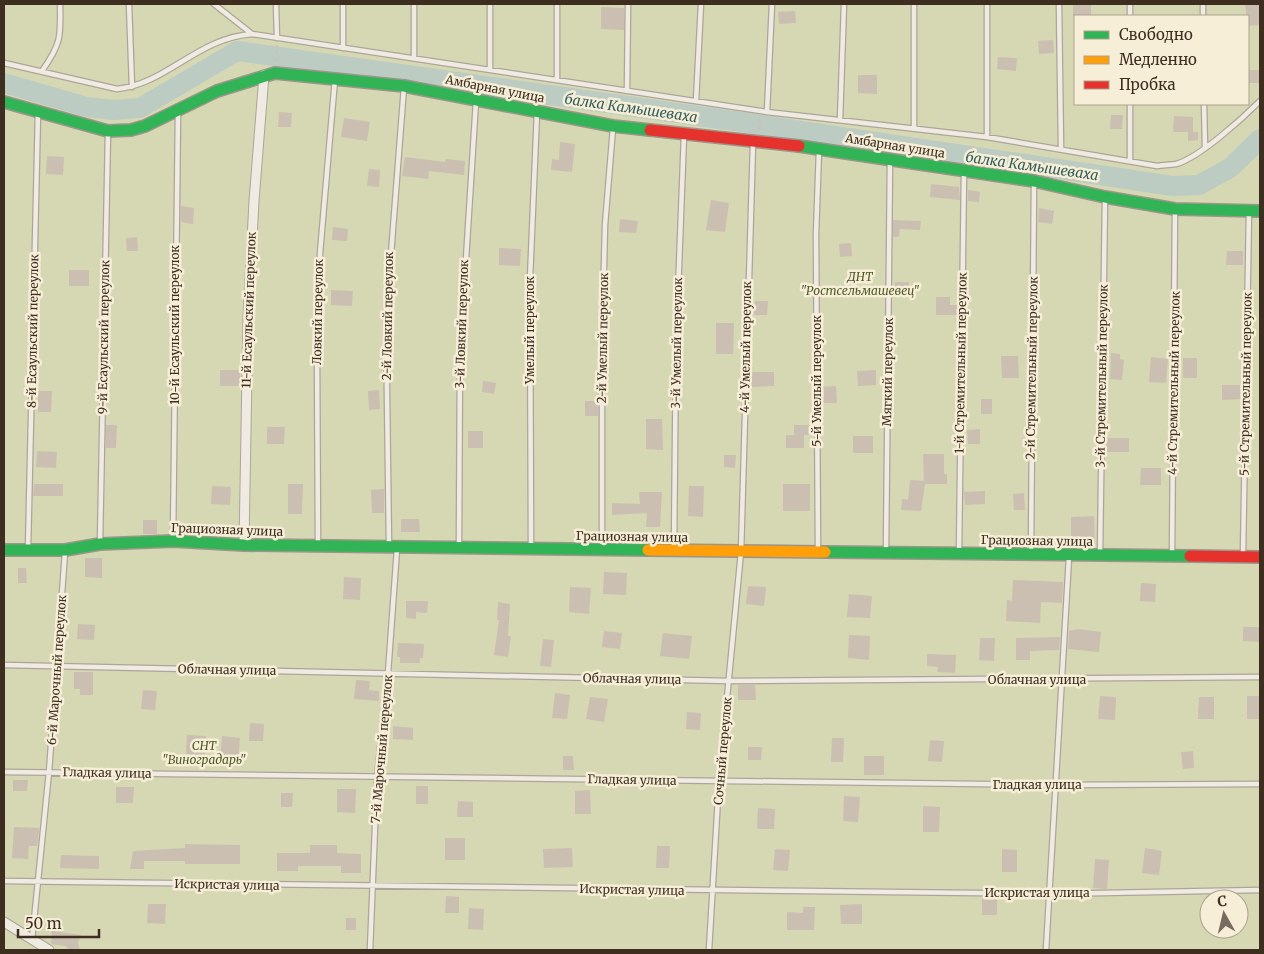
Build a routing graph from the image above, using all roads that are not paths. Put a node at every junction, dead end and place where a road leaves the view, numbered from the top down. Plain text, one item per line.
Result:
1 (60, 4) edge
2 (129, 4) edge
3 (214, 4) edge
4 (276, 4) edge
5 (343, 4) edge
6 (414, 4) edge
7 (490, 4) edge
8 (557, 4) edge
9 (628, 4) edge
10 (701, 4) edge
11 (772, 4) edge
12 (844, 4) edge
13 (914, 4) edge
14 (987, 4) edge
15 (1059, 4) edge
16 (252, 34) junction
17 (277, 38) junction
18 (343, 48) junction
19 (414, 58) junction
20 (4, 63) edge
21 (490, 68) junction
22 (42, 71) junction
23 (269, 74) junction
24 (335, 78) junction
25 (558, 80) junction
26 (404, 86) junction
27 (132, 87) junction
28 (627, 91) junction
29 (476, 100) junction
30 (696, 101) junction
31 (1260, 101) edge
32 (4, 102) edge
33 (1130, 105) edge
34 (1204, 105) edge
35 (178, 109) junction
36 (38, 111) junction
37 (538, 111) junction
38 (768, 112) junction
39 (840, 120) junction
40 (613, 126) junction
41 (914, 128) junction
42 (108, 131) junction
43 (684, 134) junction
44 (987, 137) junction
45 (756, 141) junction
46 (1204, 147) junction
47 (819, 148) junction
48 (1061, 148) junction
49 (890, 160) junction
50 (1130, 161) junction
51 (964, 171) junction
52 (1034, 181) junction
53 (1105, 198) junction
54 (1175, 209) junction
55 (1254, 211) edge
56 (173, 541) junction
57 (100, 544) junction
58 (244, 545) junction
59 (318, 546) junction
60 (393, 547) junction
61 (459, 548) junction
62 (531, 549) junction
63 (4, 550) edge
64 (65, 550) junction
65 (602, 550) junction
66 (28, 551) junction
67 (674, 551) junction
68 (741, 552) junction
69 (818, 553) junction
70 (886, 553) junction
71 (959, 554) junction
72 (1031, 555) junction
73 (1069, 555) junction
74 (1100, 556) junction
75 (1172, 556) junction
76 (1243, 557) junction
77 (1260, 557) edge
78 (4, 665) edge
79 (58, 666) junction
80 (388, 674) junction
81 (1260, 677) edge
82 (1062, 680) junction
83 (729, 681) junction
84 (4, 772) edge
85 (49, 772) junction
86 (377, 778) junction
87 (719, 781) junction
88 (1260, 784) edge
89 (1056, 785) junction
90 (4, 882) edge
91 (39, 882) junction
92 (373, 887) junction
93 (713, 890) junction
94 (1260, 890) edge
95 (1050, 894) junction
96 (4, 922) edge
97 (32, 940) junction
98 (49, 950) edge
99 (370, 950) edge
100 (709, 950) edge
101 (1046, 950) edge

1 - 22 lane
2 - 27 lane
3 - 16 lane
4 - 17 lane
5 - 18 lane
6 - 19 lane
7 - 21 lane
8 - 25 lane
9 - 28 lane
10 - 30 lane
11 - 38 lane
12 - 39 lane
13 - 41 lane
14 - 44 lane
15 - 48 lane
16 - 17 lane
16 - 27 lane
17 - 18 lane
18 - 19 lane
19 - 21 lane
20 - 22 lane
21 - 25 lane
22 - 27 lane
23 - 24 street, Амбарная улица
23 - 35 street, Амбарная улица
23 - 58 street, 11-й Есаульский переулок
24 - 26 street, Амбарная улица
24 - 59 lane, Ловкий переулок
25 - 28 lane
26 - 29 street, Амбарная улица
26 - 60 lane, 2-й Ловкий переулок
28 - 30 lane
29 - 37 street, Амбарная улица
29 - 61 lane, 3-й Ловкий переулок
30 - 38 lane
31 - 46 lane
32 - 36 street, Амбарная улица
33 - 50 lane
34 - 46 lane
35 - 42 street, Амбарная улица
35 - 56 lane, 10-й Есаульский переулок
36 - 42 street, Амбарная улица
36 - 66 lane, 8-й Есаульский переулок
37 - 40 street, Амбарная улица
37 - 62 lane, Умелый переулок
38 - 39 lane
39 - 41 lane
40 - 43 street, Амбарная улица
40 - 65 lane, 2-й Умелый переулок
41 - 44 lane
42 - 57 lane, 9-й Есаульский переулок
43 - 45 street, Амбарная улица
43 - 67 lane, 3-й Умелый переулок
44 - 48 lane
45 - 47 street, Амбарная улица
45 - 68 lane, 4-й Умелый переулок
46 - 50 lane
47 - 49 street, Амбарная улица
47 - 69 lane, 5-й Умелый переулок
48 - 50 lane
49 - 51 street, Амбарная улица
49 - 70 lane, Мягкий переулок
51 - 52 street, Амбарная улица
51 - 71 lane, 1-й Стремительный переулок
52 - 53 street, Амбарная улица
52 - 72 lane, 2-й Стремительный переулок
53 - 54 street, Амбарная улица
53 - 74 lane, 3-й Стремительный переулок
54 - 55 street, Амбарная улица
54 - 75 lane, 4-й Стремительный переулок
55 - 76 lane, 5-й Стремительный переулок
56 - 57 street, Грациозная улица
56 - 58 street, Грациозная улица
57 - 64 street, Грациозная улица
58 - 59 street, Грациозная улица
59 - 60 street, Грациозная улица
60 - 61 street, Грациозная улица
60 - 80 lane, 7-й Марочный переулок
61 - 62 street, Грациозная улица
62 - 65 street, Грациозная улица
63 - 66 street, Грациозная улица
64 - 66 street, Грациозная улица
64 - 79 lane, 6-й Марочный переулок
65 - 67 street, Грациозная улица
67 - 68 street, Грациозная улица
68 - 69 street, Грациозная улица
68 - 83 lane, Сочный переулок
69 - 70 street, Грациозная улица
70 - 71 street, Грациозная улица
71 - 72 street, Грациозная улица
72 - 73 street, Грациозная улица
73 - 74 street, Грациозная улица
73 - 82 lane
74 - 75 street, Грациозная улица
75 - 76 street, Грациозная улица
76 - 77 street, Грациозная улица
78 - 79 lane, Облачная улица
79 - 80 lane, Облачная улица
79 - 85 lane, 6-й Марочный переулок
80 - 83 lane, Облачная улица
80 - 86 lane, 7-й Марочный переулок
81 - 82 lane, Облачная улица
82 - 83 lane, Облачная улица
82 - 89 lane
83 - 87 lane, Сочный переулок
84 - 85 lane, Гладкая улица
85 - 86 lane, Гладкая улица
85 - 91 lane, 6-й Марочный переулок
86 - 87 lane, Гладкая улица
86 - 92 lane, 7-й Марочный переулок
87 - 89 lane, Гладкая улица
87 - 93 lane, Сочный переулок
88 - 89 lane, Гладкая улица
89 - 95 lane
90 - 91 lane, Искристая улица
91 - 92 lane, Искристая улица
91 - 97 lane, 6-й Марочный переулок
92 - 93 lane, Искристая улица
92 - 99 lane, 7-й Марочный переулок
93 - 95 lane, Искристая улица
93 - 100 lane, Сочный переулок
94 - 95 lane, Искристая улица
95 - 101 lane
96 - 97 street
97 - 98 street

